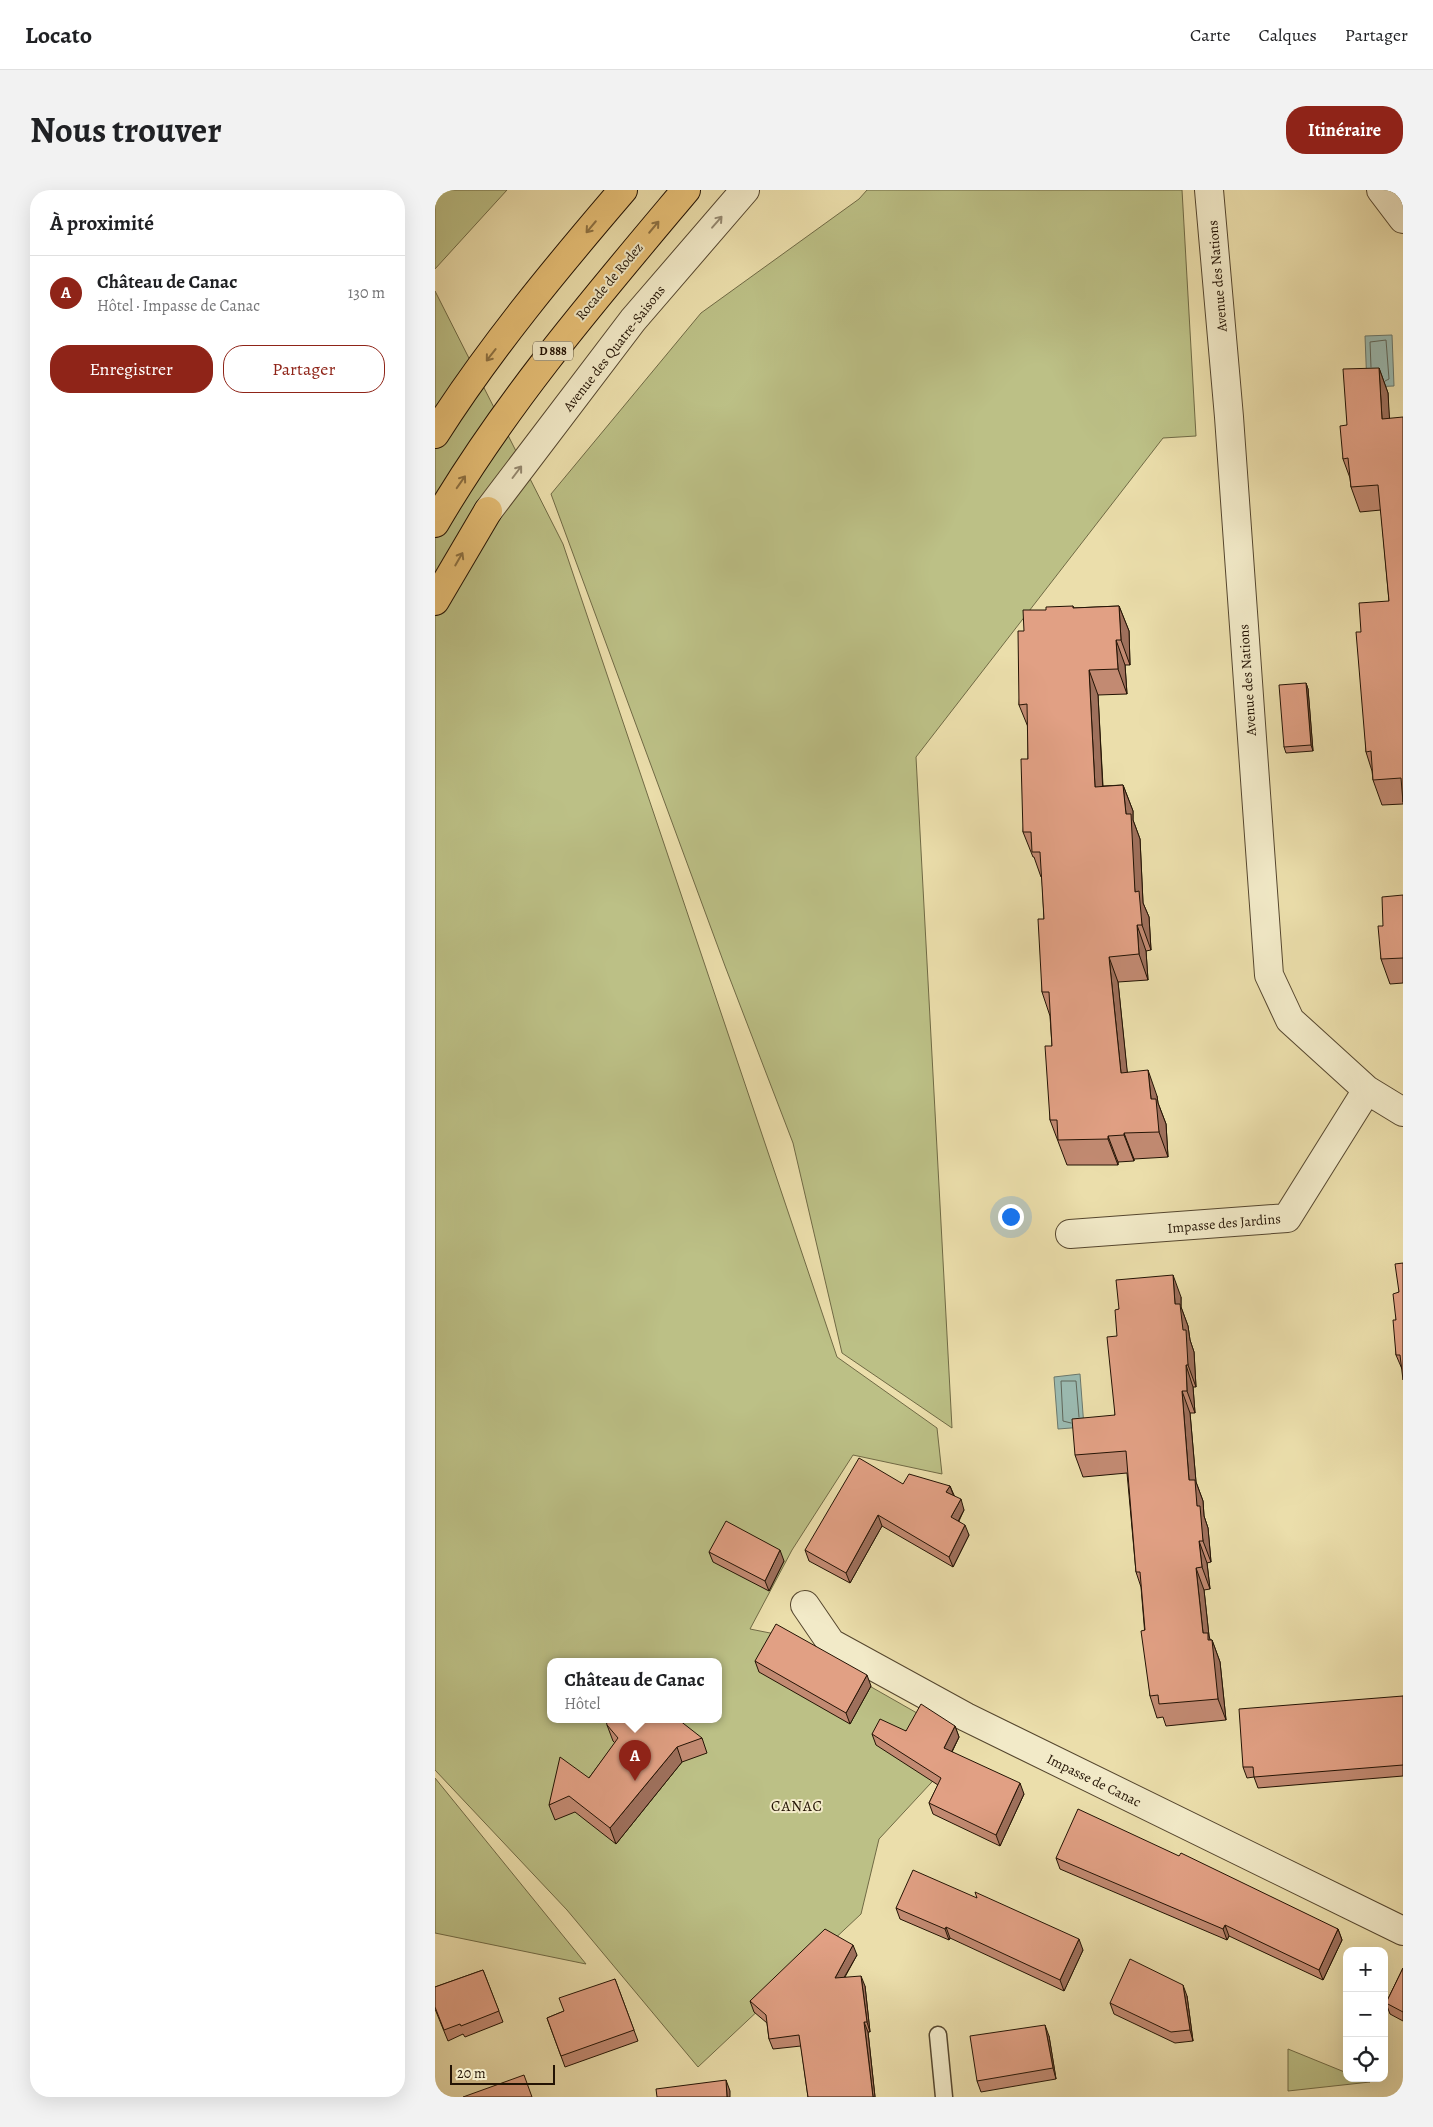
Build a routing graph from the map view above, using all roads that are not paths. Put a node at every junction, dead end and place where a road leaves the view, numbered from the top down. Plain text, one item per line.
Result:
1 (623, 190) edge
2 (686, 190) edge
3 (745, 190) edge
4 (1209, 190) edge
5 (1381, 190) edge
6 (1403, 219) edge
7 (435, 434) edge
8 (488, 510) joint
9 (435, 523) edge
10 (435, 601) edge
11 (1367, 1090) junction
12 (1403, 1112) edge
13 (1070, 1234) dead end
14 (805, 1605) dead end
15 (1403, 1931) edge
16 (938, 2035) dead end
17 (944, 2097) edge

1 -> 7 highway
9 -> 2 highway, Rocade de Rodez / D 888
8 -> 3 street, Avenue des Quatre-Saisons
4 - 11 street, Avenue des Nations
5 - 6 street
10 -> 8 highway
11 - 12 street, Avenue des Nations
11 - 13 street, Impasse des Jardins
14 - 15 street, Impasse de Canac
16 - 17 lane

